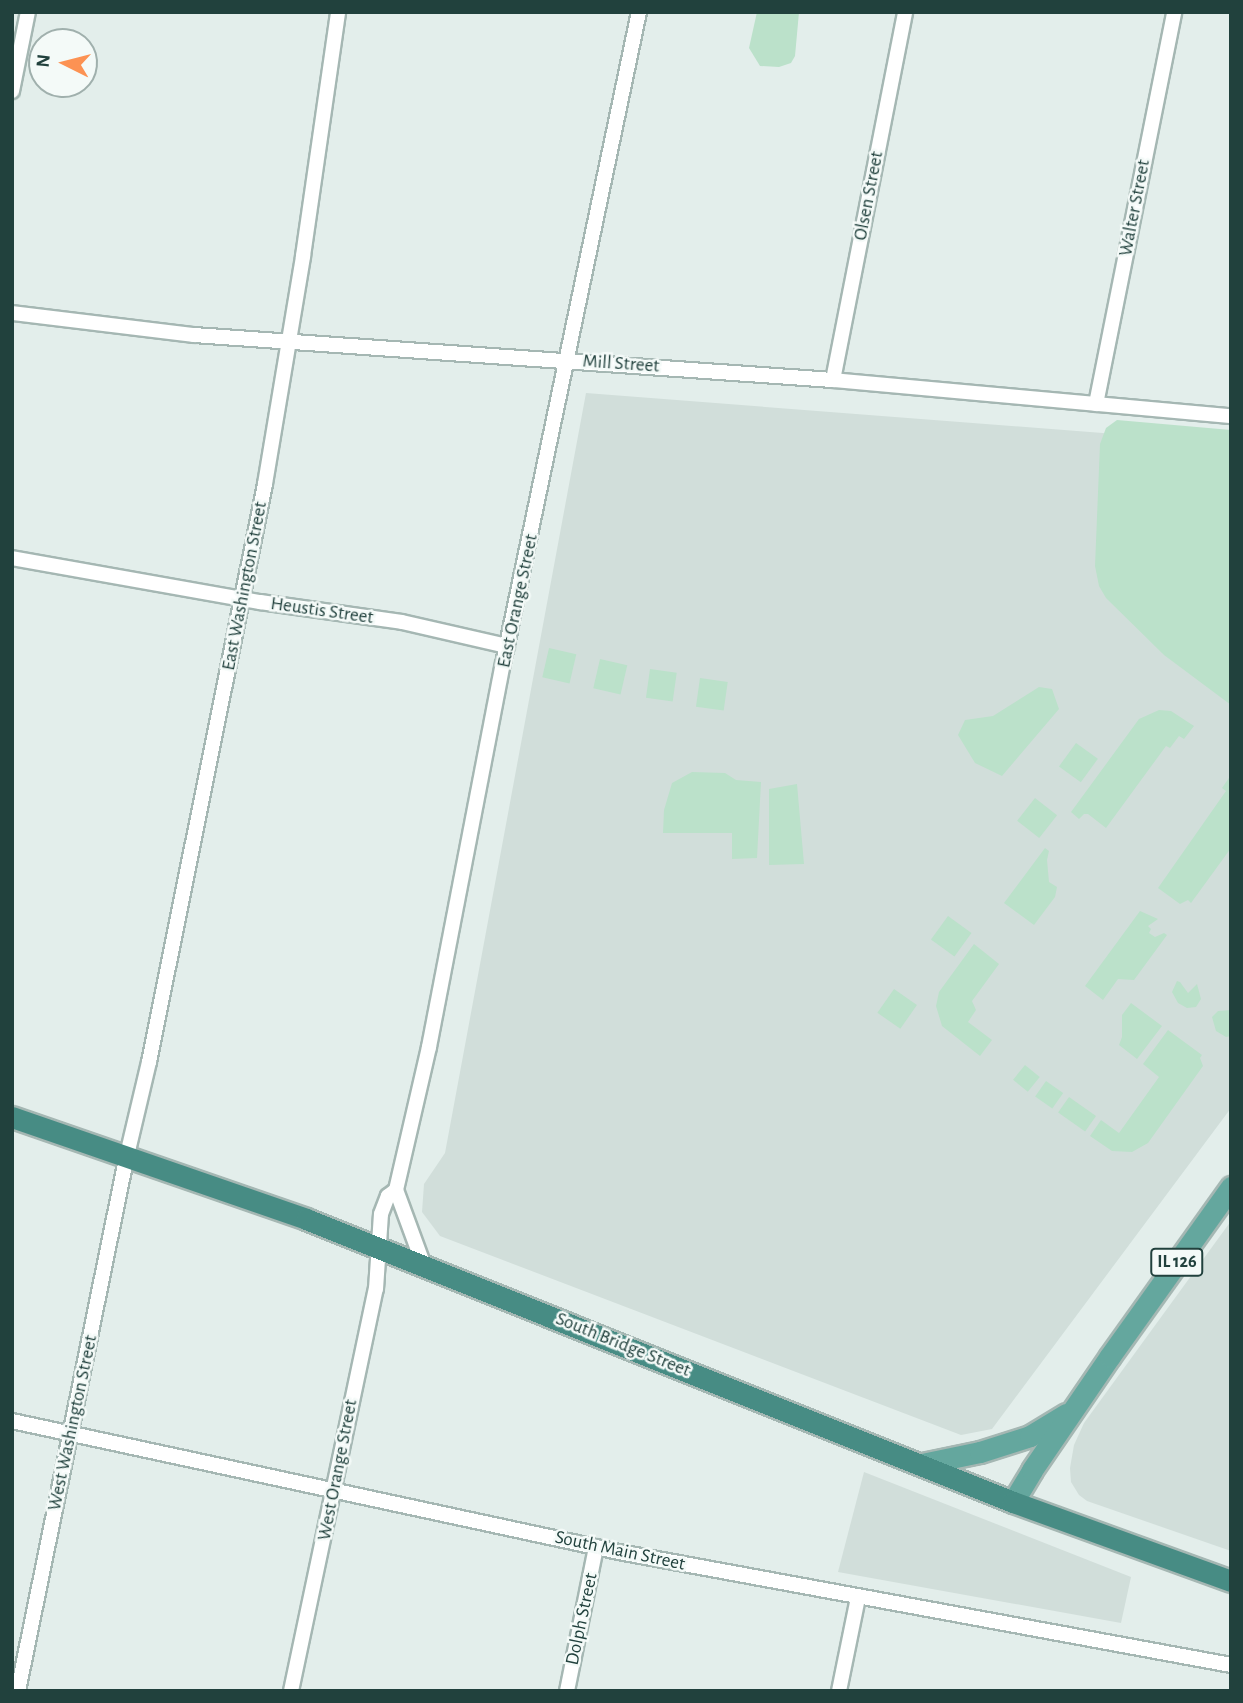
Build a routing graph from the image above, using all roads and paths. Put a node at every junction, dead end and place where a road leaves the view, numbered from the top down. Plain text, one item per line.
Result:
1 (28, 12) edge
2 (338, 12) edge
3 (639, 12) edge
4 (905, 12) edge
5 (1174, 12) edge
6 (12, 91) edge
7 (12, 313) edge
8 (290, 343) junction
9 (569, 360) junction
10 (833, 380) junction
11 (1096, 404) junction
12 (1231, 416) edge
13 (12, 558) edge
14 (240, 599) junction
15 (507, 646) junction
16 (12, 1117) edge
17 (127, 1155) junction
18 (1231, 1187) edge
19 (397, 1190) junction
20 (379, 1248) junction
21 (424, 1266) junction
22 (1074, 1410) junction
23 (12, 1421) edge
24 (69, 1434) junction
25 (922, 1464) junction
26 (335, 1489) junction
27 (1013, 1502) junction
28 (596, 1547) junction
29 (1231, 1581) edge
30 (858, 1598) junction
31 (1231, 1665) edge
32 (18, 1691) edge
33 (291, 1691) edge
34 (567, 1691) edge
35 (839, 1691) edge

1 - 6 street
2 - 8 street, East Washington Street
3 - 9 street, East Orange Street
4 - 10 street, Olsen Street
5 - 11 street, Walter Street
7 - 8 street, Mill Street
8 - 9 street, Mill Street
8 - 14 street, East Washington Street
9 - 10 street, Mill Street
9 - 15 street, East Orange Street
10 - 11 street, Mill Street
11 - 12 street, Mill Street
13 - 14 street, Heustis Street
14 - 15 street, Heustis Street
14 - 17 street, East Washington Street
15 - 19 street, East Orange Street
16 - 17 highway, South Bridge Street
17 - 20 highway, South Bridge Street
17 - 24 street, West Washington Street
18 - 22 main road, IL 126
19 - 20 street, East Orange Street
19 - 21 street
20 - 21 highway, South Bridge Street
20 - 26 street, West Orange Street
21 - 25 highway, South Bridge Street
22 - 25 main road
22 - 27 main road
23 - 24 street, South Main Street
24 - 26 street, South Main Street
24 - 32 street, West Washington Street
25 - 27 highway, South Bridge Street
26 - 28 street, South Main Street
26 - 33 street, West Orange Street
27 - 29 highway, South Bridge Street
28 - 30 street, South Main Street
28 - 34 street, Dolph Street
30 - 31 street, South Main Street
30 - 35 street

